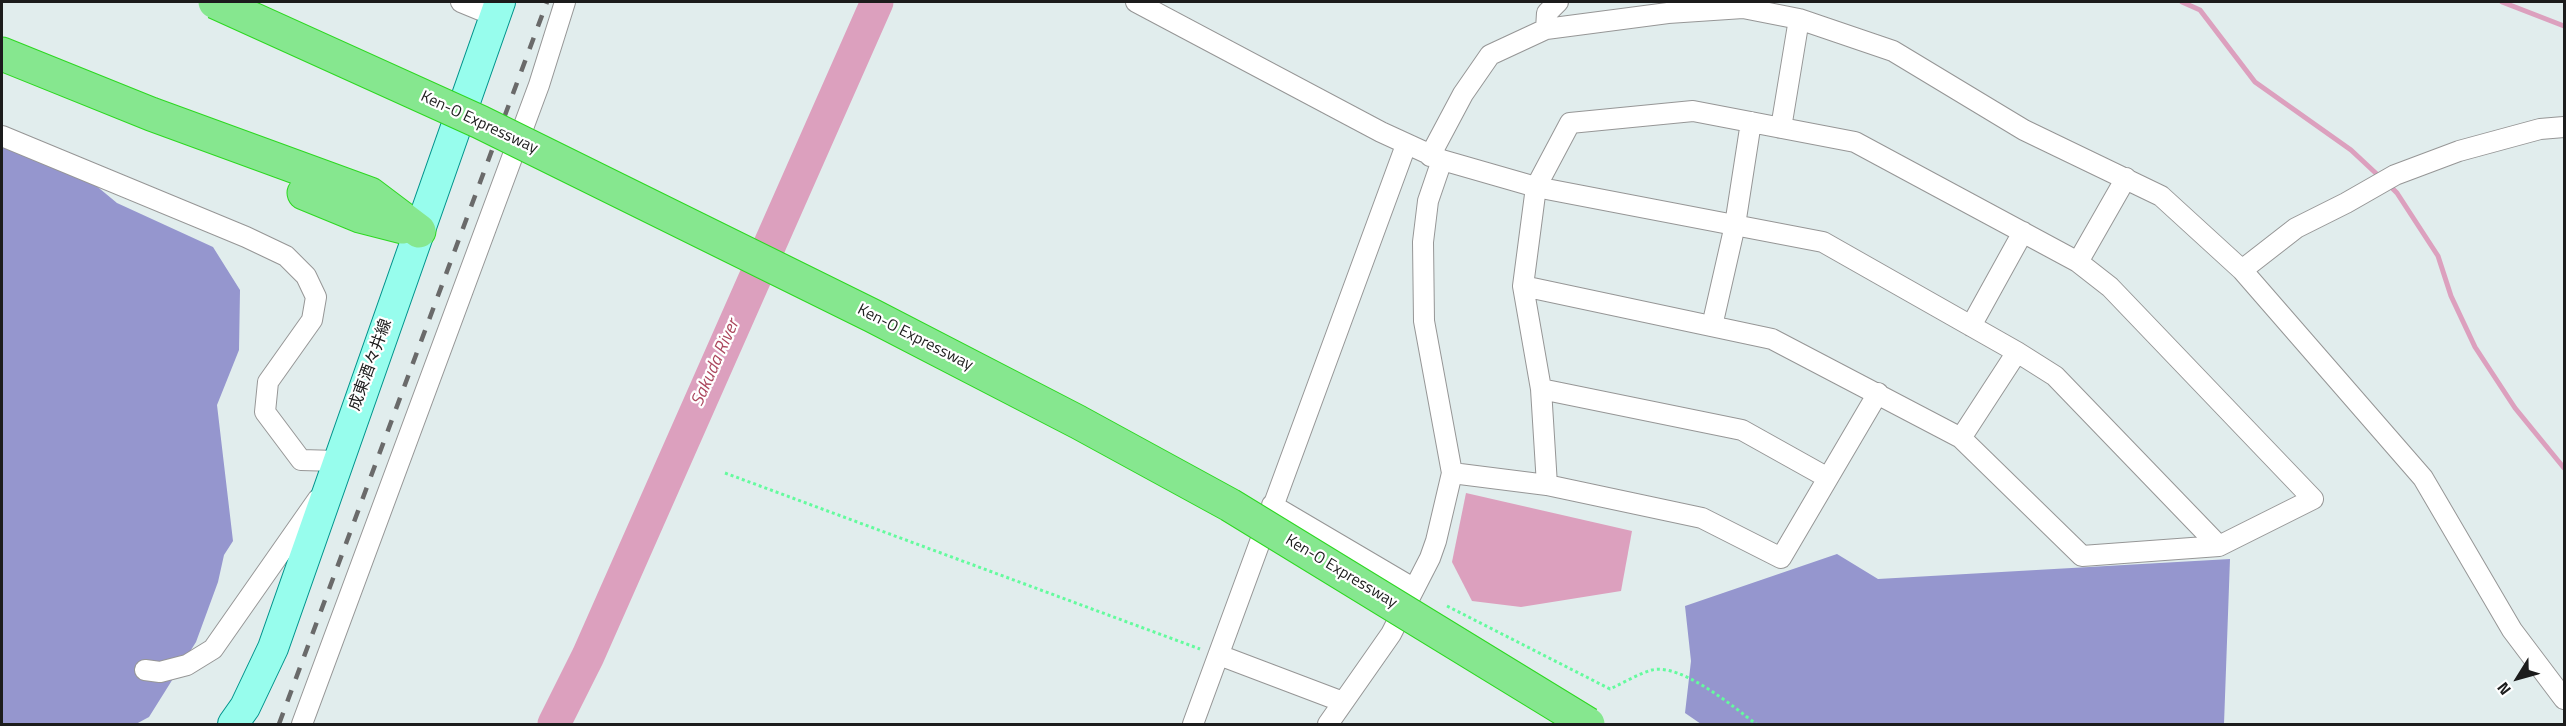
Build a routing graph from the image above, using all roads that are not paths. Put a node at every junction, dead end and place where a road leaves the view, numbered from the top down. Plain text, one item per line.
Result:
1 (215, 2) edge
2 (461, 2) edge
3 (565, 2) edge
4 (1136, 2) edge
5 (1558, 2) edge
6 (497, 9) edge
7 (1799, 19) junction
8 (1546, 29) junction
9 (2, 54) edge
10 (2, 72) edge
11 (1751, 122) junction
12 (2565, 127) edge
13 (1781, 128) junction
14 (2, 136) edge
15 (1406, 144) junction
16 (1436, 158) junction
17 (2126, 178) junction
18 (1536, 187) junction
19 (1735, 225) junction
20 (419, 231) junction
21 (2023, 232) junction
22 (2078, 262) junction
23 (2242, 270) junction
24 (1522, 286) junction
25 (1712, 326) junction
26 (1971, 326) junction
27 (2017, 352) junction
28 (1541, 390) junction
29 (1878, 393) junction
30 (1961, 438) junction
31 (333, 473) junction
32 (1452, 473) junction
33 (1828, 478) junction
34 (1547, 485) junction
35 (1272, 505) junction
36 (2219, 546) junction
37 (1413, 588) junction
38 (1219, 655) junction
39 (145, 670) dead end
40 (2565, 699) edge
41 (1343, 702) junction
42 (233, 724) edge
43 (302, 724) edge
44 (1193, 724) edge
45 (1328, 724) edge
46 (1588, 724) edge

1 - 46 highway, Ken-O Expressway, bridge
2 - 6 street
3 - 43 street
4 - 15 street
5 - 8 street
6 - 20 main road, 成東酒々井線
7 - 8 street
7 - 13 street
7 - 17 street
8 - 16 street
9 - 20 highway
10 - 20 highway
11 - 13 street
11 - 18 street
11 - 19 street
12 - 23 street
13 - 21 street
14 - 31 street
15 - 16 street
15 - 35 street
16 - 18 street
16 - 32 street
17 - 22 street
17 - 23 street
18 - 19 street
18 - 24 street
19 - 25 street
19 - 26 street
20 - 31 main road, 成東酒々井線
21 - 22 street
21 - 26 street
22 - 36 street
23 - 40 street
24 - 25 street
24 - 28 street
25 - 29 street
26 - 27 street
27 - 30 street
27 - 36 street
28 - 33 street
28 - 34 street
29 - 30 street
29 - 33 street
30 - 36 street
31 - 39 street
31 - 42 main road, 成東酒々井線
32 - 34 street
32 - 37 street
33 - 34 street
35 - 37 street
35 - 38 street
37 - 41 street
38 - 41 street
38 - 44 street
41 - 45 street

